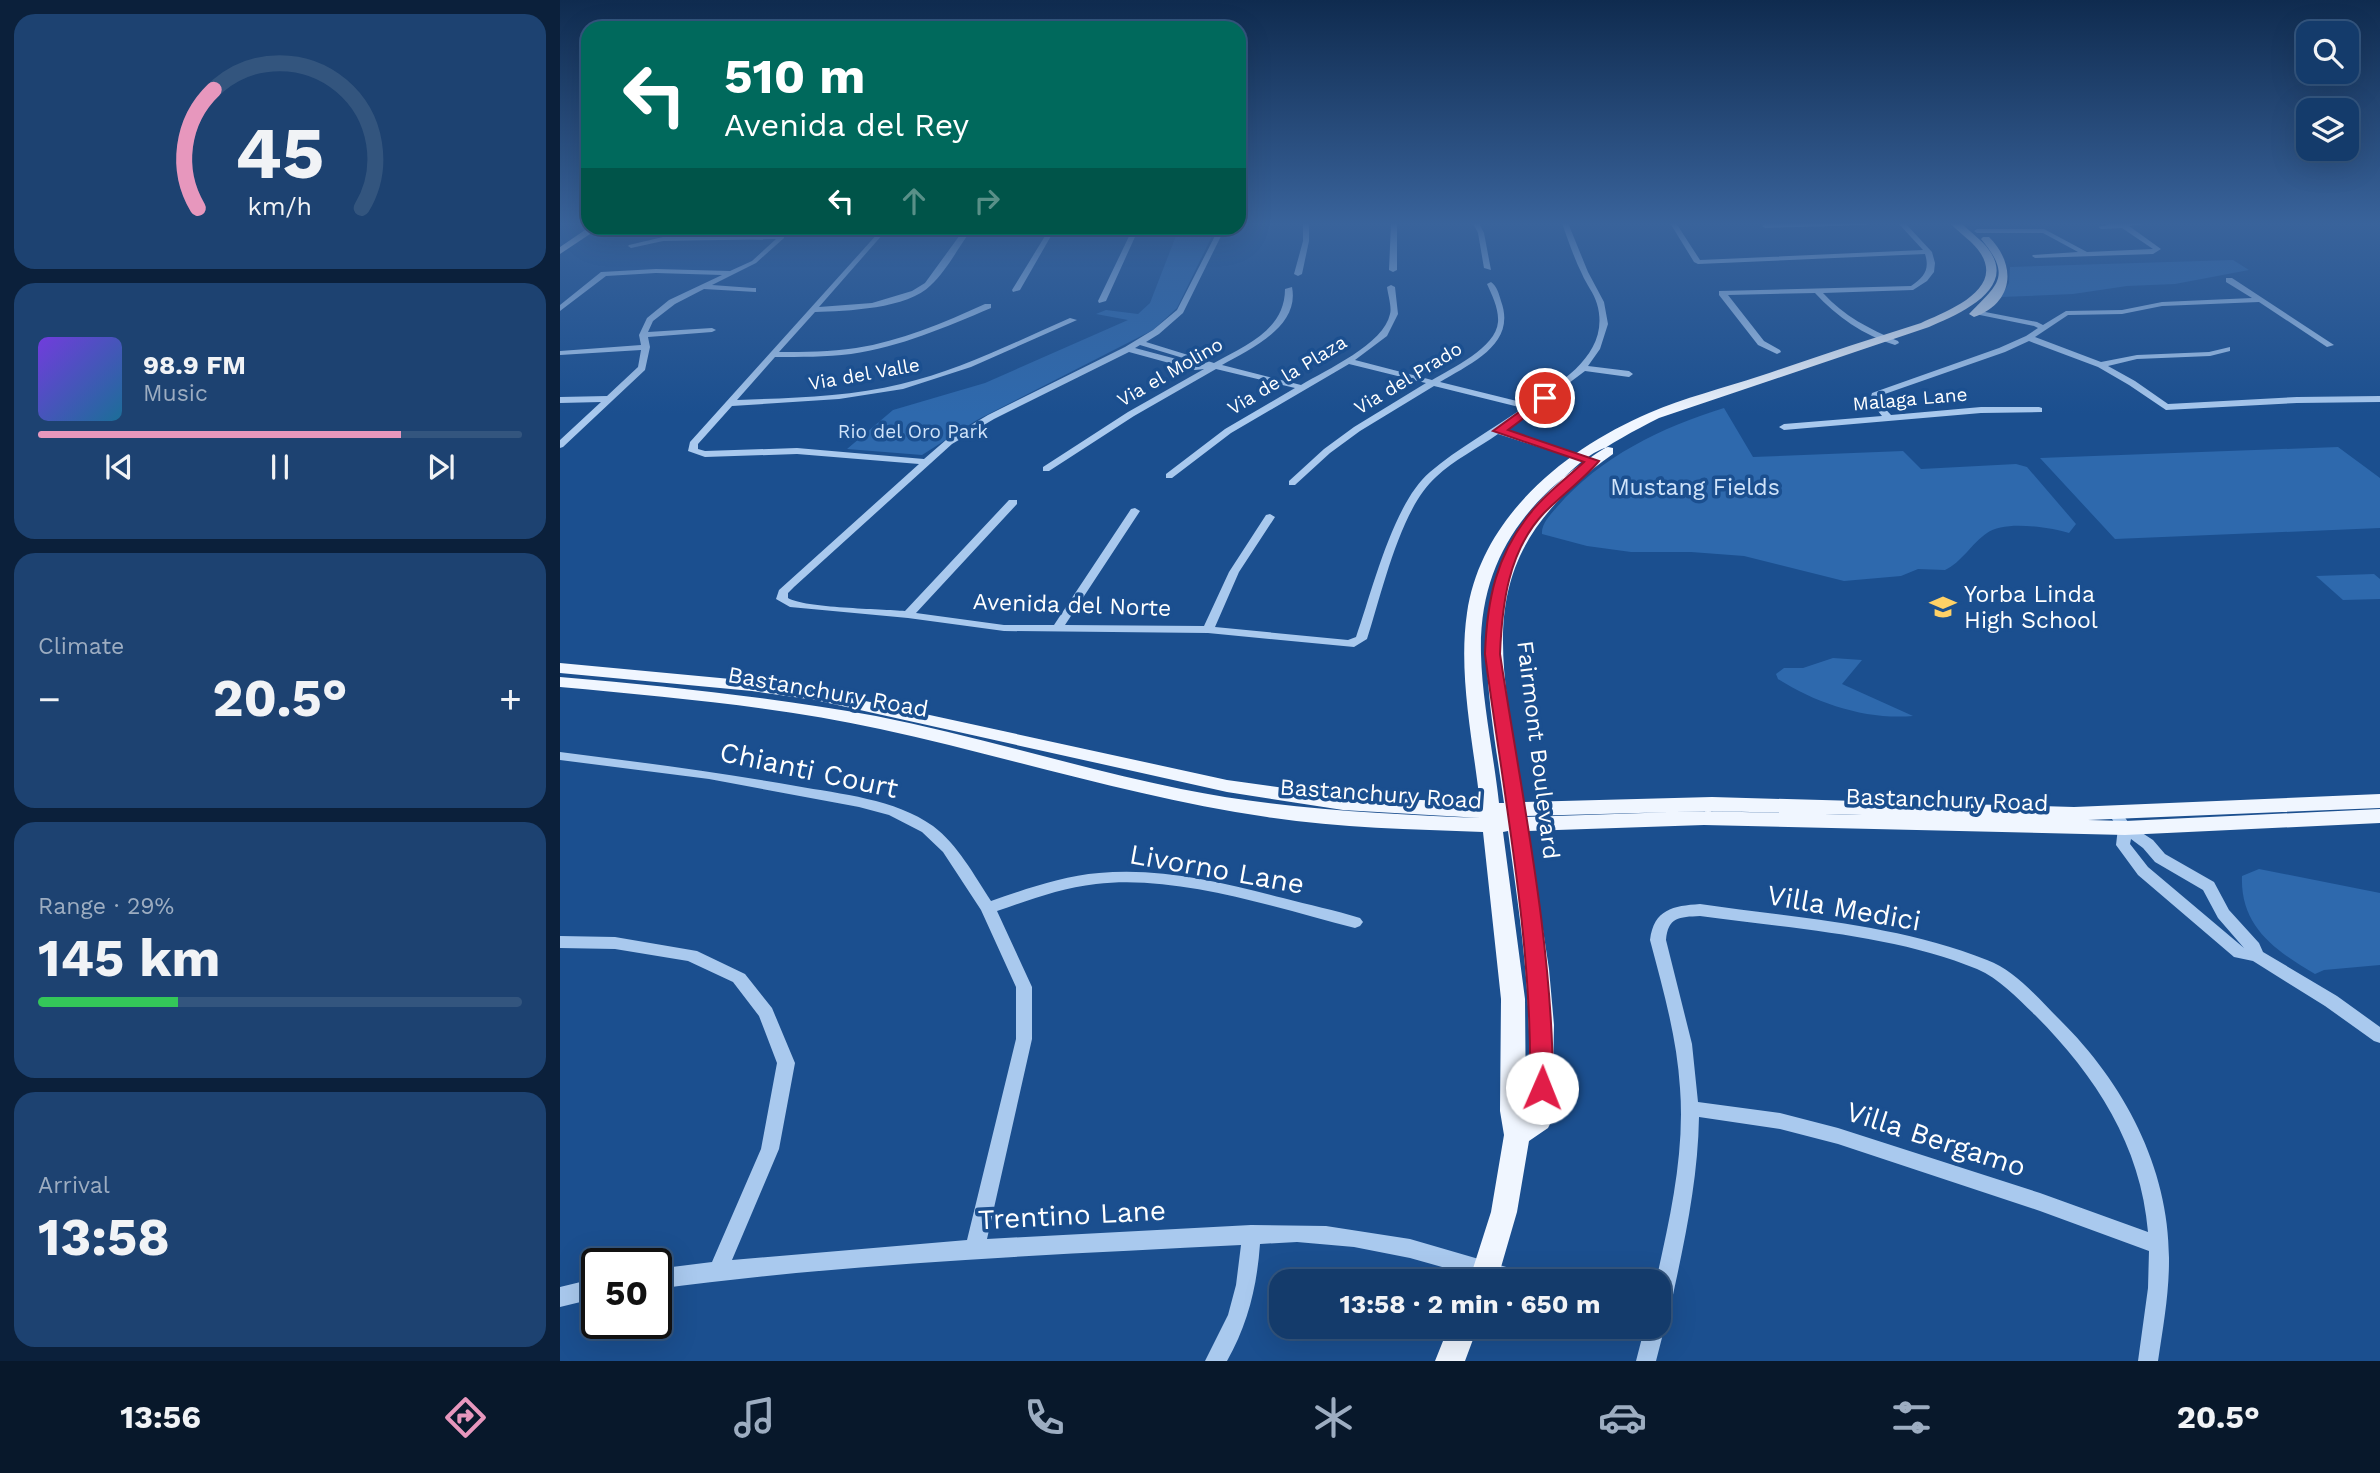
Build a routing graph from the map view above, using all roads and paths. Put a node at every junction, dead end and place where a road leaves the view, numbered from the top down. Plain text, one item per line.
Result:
1 (590, 287) edge
2 (700, 287) joint
3 (834, 287) edge
4 (924, 287) edge
5 (1018, 287) edge
6 (1109, 287) edge
7 (1192, 287) edge
8 (1391, 287) dead end
9 (1492, 287) edge
10 (1592, 287) edge
11 (1985, 287) edge
12 (2001, 287) edge
13 (2239, 287) edge
14 (1913, 288) edge
15 (1289, 289) dead end
16 (752, 290) dead end
17 (1016, 290) dead end
18 (1817, 291) junction
19 (1722, 293) joint
20 (2261, 300) junction
21 (1102, 301) dead end
22 (988, 306) dead end
23 (1964, 308) junction
24 (560, 309) edge
25 (812, 310) junction
26 (1978, 312) junction
27 (1073, 320) dead end
28 (2045, 329) junction
29 (712, 330) dead end
30 (643, 335) junction
31 (2029, 338) junction
32 (1890, 341) junction
33 (1139, 342) junction
34 (2330, 345) dead end
35 (646, 347) junction
36 (1128, 349) junction
37 (2227, 349) dead end
38 (1777, 352) dead end
39 (560, 353) edge
40 (772, 355) junction
41 (1348, 361) junction
42 (2103, 364) junction
43 (1214, 366) junction
44 (1583, 368) junction
45 (1629, 374) dead end
46 (1435, 383) junction
47 (1300, 387) junction
48 (610, 399) junction
49 (2380, 399) edge
50 (560, 400) edge
51 (732, 404) junction
52 (1533, 408) junction
53 (2039, 410) dead end
54 (1890, 419) junction
55 (1784, 427) dead end
56 (1499, 431) junction
57 (560, 446) edge
58 (1585, 459) junction
59 (925, 462) junction
60 (1046, 469) dead end
61 (1169, 477) dead end
62 (1292, 483) dead end
63 (1013, 502) dead end
64 (1135, 511) dead end
65 (1270, 517) dead end
66 (1504, 532) junction
67 (1522, 535) junction
68 (908, 615) junction
69 (1057, 629) junction
70 (1208, 630) junction
71 (560, 668) edge
72 (560, 682) edge
73 (1475, 682) junction
74 (1496, 682) junction
75 (560, 756) edge
76 (2380, 801) edge
77 (2380, 816) edge
78 (1516, 817) junction
79 (1491, 818) junction
80 (2120, 820) junction
81 (988, 908) junction
82 (2223, 914) junction
83 (2200, 920) junction
84 (1355, 922) dead end
85 (560, 942) edge
86 (2258, 957) junction
87 (2380, 1036) edge
88 (1690, 1108) junction
89 (1517, 1135) junction
90 (1251, 1234) junction
91 (2159, 1245) junction
92 (975, 1248) junction
93 (1468, 1269) edge
94 (1487, 1269) edge
95 (1665, 1269) edge
96 (718, 1271) junction
97 (672, 1277) edge
98 (581, 1292) edge
99 (560, 1297) edge
100 (1459, 1339) edge
101 (1650, 1339) edge
102 (1216, 1361) edge
103 (1450, 1361) edge
104 (1646, 1361) edge
105 (2148, 1361) edge

1 - 24 street
2 - 16 street
2 - 30 street
3 - 25 street
4 - 25 street
5 - 17 street
6 - 21 street
7 - 33 street
8 - 41 street, Via de la Plaza
9 - 46 street, Via del Prado
10 - 44 street
11 - 23 main road, Fairmont Boulevard
12 - 26 main road, Fairmont Boulevard
13 - 20 street
14 - 18 street
15 - 43 street, Via el Molino
18 - 19 street
18 - 32 street
19 - 38 street
20 - 28 street
20 - 34 street
22 - 40 street
23 - 26 main road
23 - 32 main road, Fairmont Boulevard
25 - 40 street
26 - 28 street
26 - 32 main road, Fairmont Boulevard
27 - 51 street, Via del Valle
28 - 31 street
29 - 30 street
30 - 35 street
31 - 42 street
31 - 54 street
32 - 58 main road, Fairmont Boulevard
33 - 36 street
33 - 43 street
35 - 39 street
35 - 48 street
36 - 43 street
36 - 59 street
37 - 42 street
40 - 51 street
41 - 46 street
41 - 47 street, Via de la Plaza
42 - 49 street
43 - 47 street
43 - 60 street, Via el Molino
44 - 45 street
44 - 52 street
46 - 52 street
46 - 62 street, Via del Prado
47 - 61 street, Via de la Plaza
48 - 50 street
48 - 57 street
51 - 59 street
52 - 56 street
53 - 54 street, Malaga Lane
54 - 55 street, Malaga Lane
56 - 58 street
56 - 70 street, Avenida del Norte
58 - 66 main road, Fairmont Boulevard
58 - 67 main road, Fairmont Boulevard
59 - 68 street, Avenida del Norte
63 - 68 street
64 - 69 street
65 - 70 street
66 - 67 main road
66 - 73 main road, Fairmont Boulevard
67 - 74 main road, Fairmont Boulevard
68 - 69 street, Avenida del Norte
69 - 70 street, Avenida del Norte
71 - 79 main road, Bastanchury Road
72 - 79 main road, Bastanchury Road
73 - 74 main road
73 - 79 main road, Fairmont Boulevard
74 - 78 main road, Fairmont Boulevard
75 - 81 street, Chianti Court
76 - 80 main road, Bastanchury Road
77 - 80 main road, Bastanchury Road
78 - 79 main road, Bastanchury Road
78 - 80 main road, Bastanchury Road
78 - 89 main road, Fairmont Boulevard
79 - 89 main road, Fairmont Boulevard
80 - 82 street
80 - 83 street
81 - 84 street, Livorno Lane
81 - 92 street, Chianti Court
82 - 83 street
82 - 86 street
83 - 86 street
85 - 96 street
86 - 87 street
88 - 91 street, Villa Bergamo
88 - 91 street, Villa Medici
88 - 95 street
89 - 94 main road, Fairmont Boulevard
90 - 92 street, Trentino Lane
90 - 93 street, Trentino Lane
90 - 102 street
91 - 105 street, Villa Medici
92 - 96 street, Trentino Lane
96 - 97 street, Trentino Lane
98 - 99 street
100 - 103 main road
101 - 104 street

